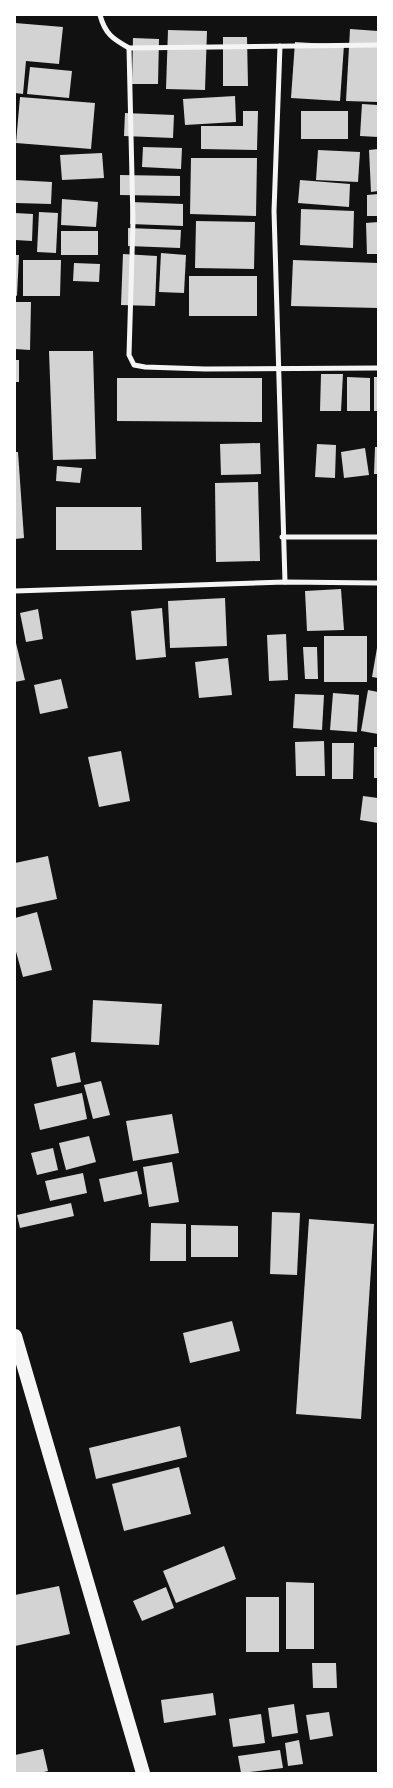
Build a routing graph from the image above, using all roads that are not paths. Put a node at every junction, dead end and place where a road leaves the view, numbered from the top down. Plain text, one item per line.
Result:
1 (100, 15) edge
2 (378, 45) edge
3 (280, 46) junction
4 (129, 48) junction
5 (279, 368) junction
6 (378, 368) edge
7 (282, 537) junction
8 (378, 537) edge
9 (285, 582) junction
10 (378, 582) edge
11 (15, 591) edge
12 (15, 1336) edge
13 (143, 1773) edge

1 - 4 street
2 - 3 street
3 - 4 street
3 - 5 street
4 - 5 street
5 - 6 street
5 - 7 street
7 - 8 street
7 - 9 street
9 - 10 street
9 - 11 street
12 - 13 highway

